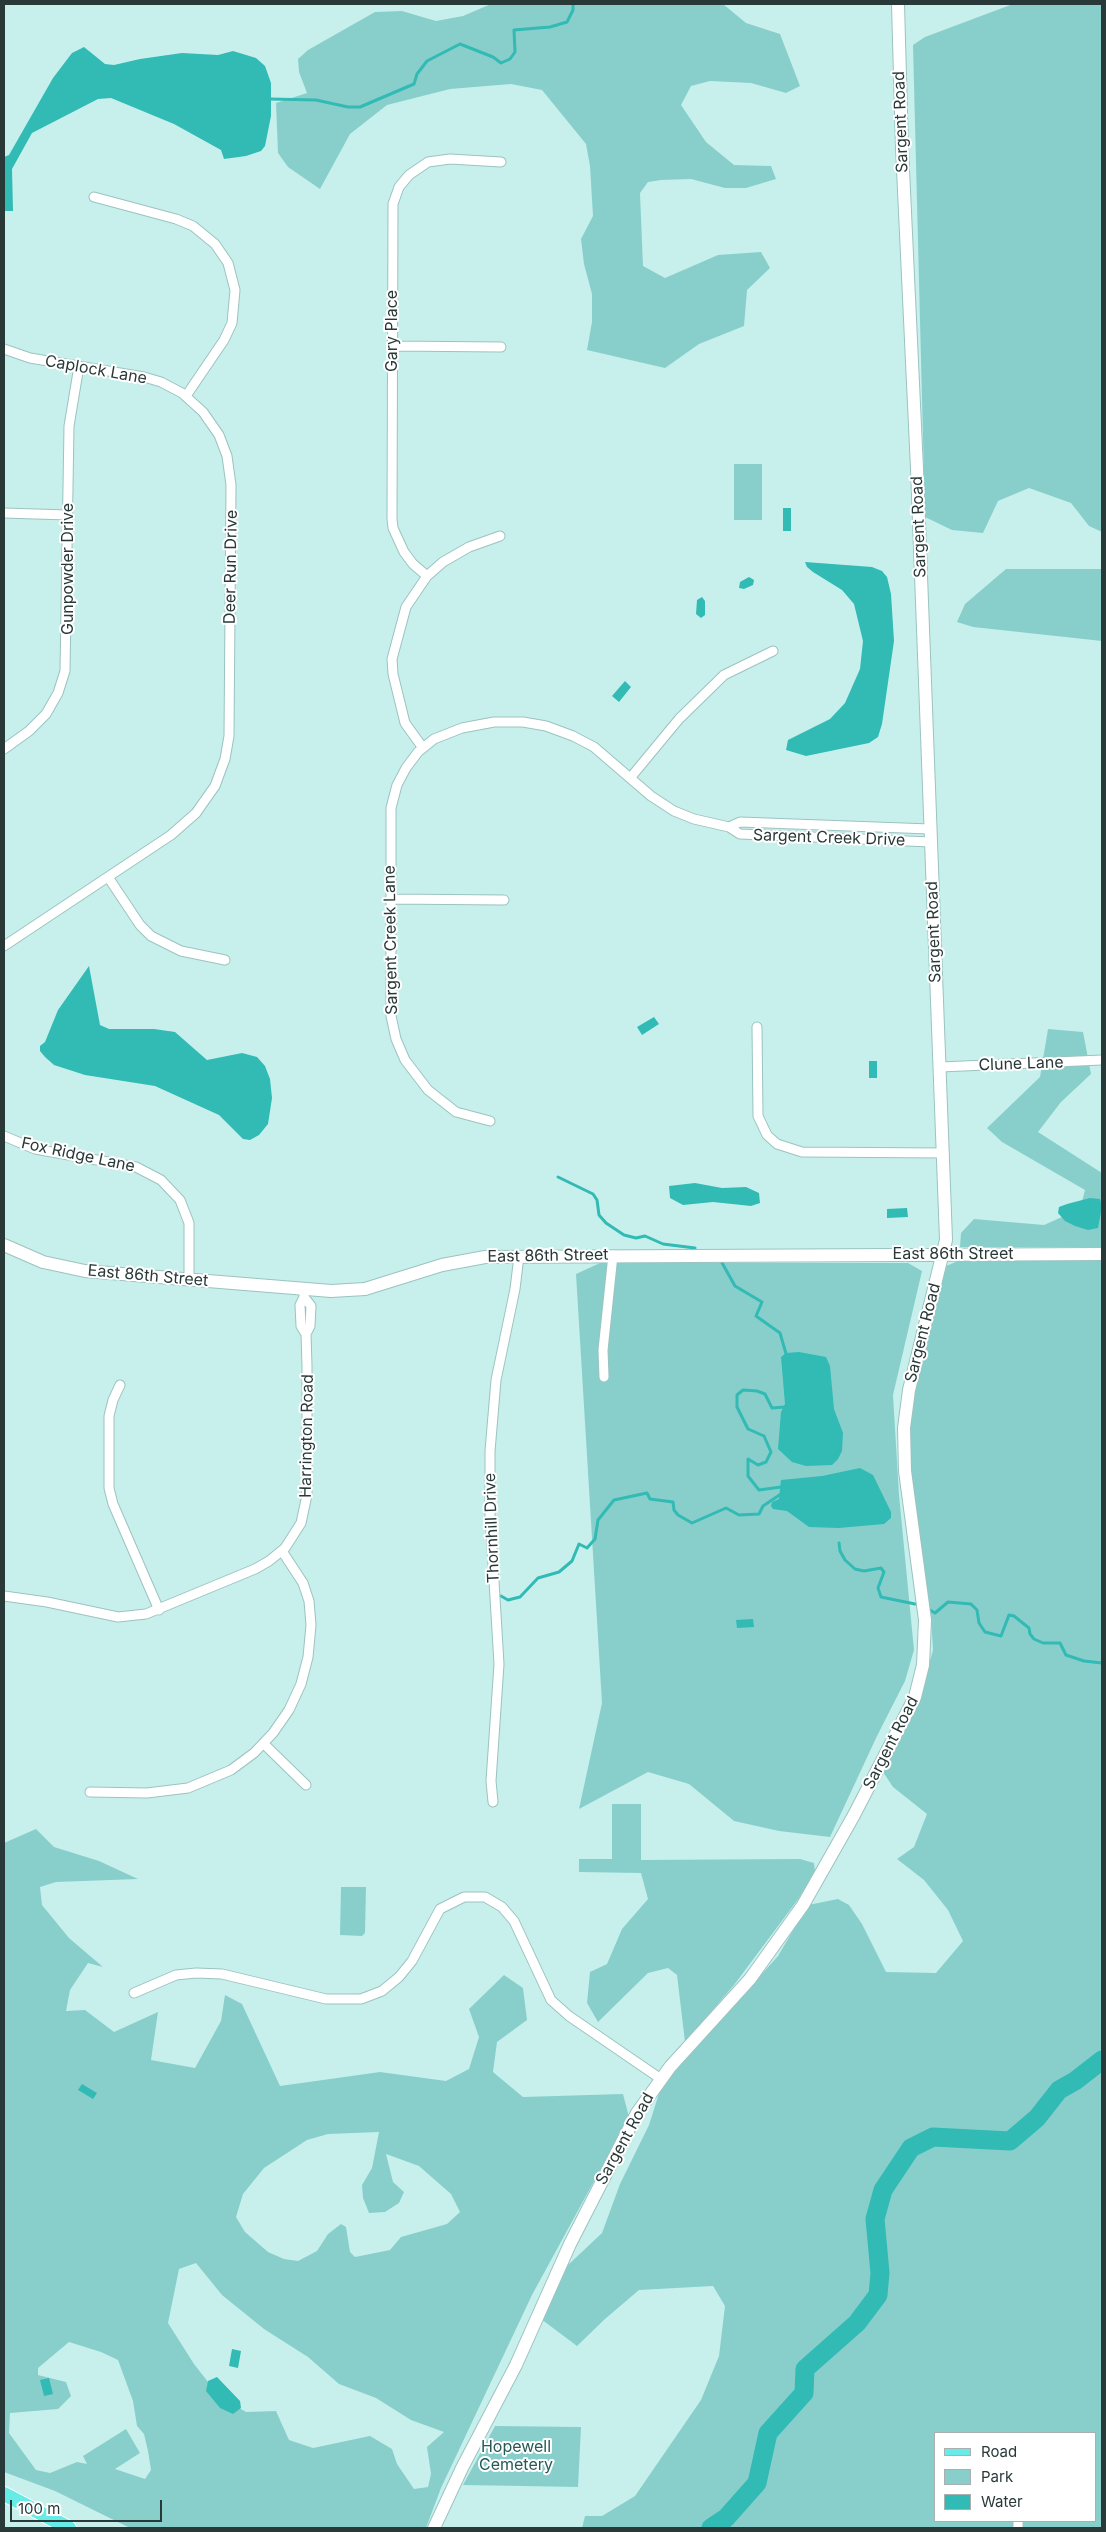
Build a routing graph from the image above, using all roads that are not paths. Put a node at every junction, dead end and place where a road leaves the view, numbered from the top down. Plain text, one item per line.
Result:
1 (898, 4) edge
2 (501, 162) dead end
3 (94, 198) dead end
4 (392, 346) junction
5 (501, 347) dead end
6 (4, 349) edge
7 (79, 366) junction
8 (186, 396) junction
9 (4, 513) edge
10 (68, 515) junction
11 (500, 536) dead end
12 (427, 576) junction
13 (773, 651) dead end
14 (423, 748) junction
15 (4, 749) edge
16 (631, 777) junction
17 (930, 836) junction
18 (108, 877) junction
19 (390, 899) junction
20 (504, 900) dead end
21 (4, 946) edge
22 (226, 960) dead end
23 (757, 1027) dead end
24 (1102, 1060) edge
25 (940, 1067) junction
26 (490, 1121) dead end
27 (4, 1136) edge
28 (944, 1153) junction
29 (4, 1245) edge
30 (1102, 1254) edge
31 (613, 1255) junction
32 (942, 1255) junction
33 (518, 1256) junction
34 (189, 1279) junction
35 (304, 1293) junction
36 (604, 1376) dead end
37 (120, 1385) dead end
38 (282, 1551) junction
39 (4, 1596) edge
40 (159, 1610) junction
41 (264, 1744) junction
42 (306, 1785) dead end
43 (90, 1792) dead end
44 (493, 1802) dead end
45 (134, 1994) dead end
46 (661, 2079) junction
47 (4, 2494) edge
48 (69, 2528) edge
49 (434, 2528) edge

1 - 17 street, Sargent Road
2 - 4 street, Gary Place
3 - 8 street
4 - 5 street
4 - 12 street, Gary Place
6 - 7 street, Caplock Lane
7 - 8 street, Caplock Lane
7 - 10 street, Gunpowder Drive
8 - 18 street, Deer Run Drive
9 - 10 street
10 - 15 street, Gunpowder Drive
11 - 12 street
12 - 14 street
13 - 16 street
14 - 16 street, Sargent Creek Drive
14 - 19 street, Sargent Creek Lane
16 - 17 street, Sargent Creek Drive
17 - 25 street, Sargent Road
18 - 21 street, Deer Run Drive
18 - 22 street
19 - 20 street
19 - 26 street, Sargent Creek Lane
23 - 28 street
24 - 25 street, Clune Lane
25 - 28 street, Sargent Road
27 - 34 street, Fox Ridge Lane
28 - 32 street, Sargent Road
29 - 34 street, East 86th Street
30 - 32 street, East 86th Street
31 - 32 street, East 86th Street
31 - 33 street, East 86th Street
31 - 36 street
32 - 46 street, Sargent Road
33 - 35 street, East 86th Street
33 - 44 street, Thornhill Drive
34 - 35 street, East 86th Street
35 - 38 street, Harrington Road
37 - 40 street
38 - 40 street, Harrington Road
38 - 41 street
39 - 40 street, Harrington Road
41 - 42 street
41 - 43 street
45 - 46 street
46 - 49 street, Sargent Road
47 - 48 main road

